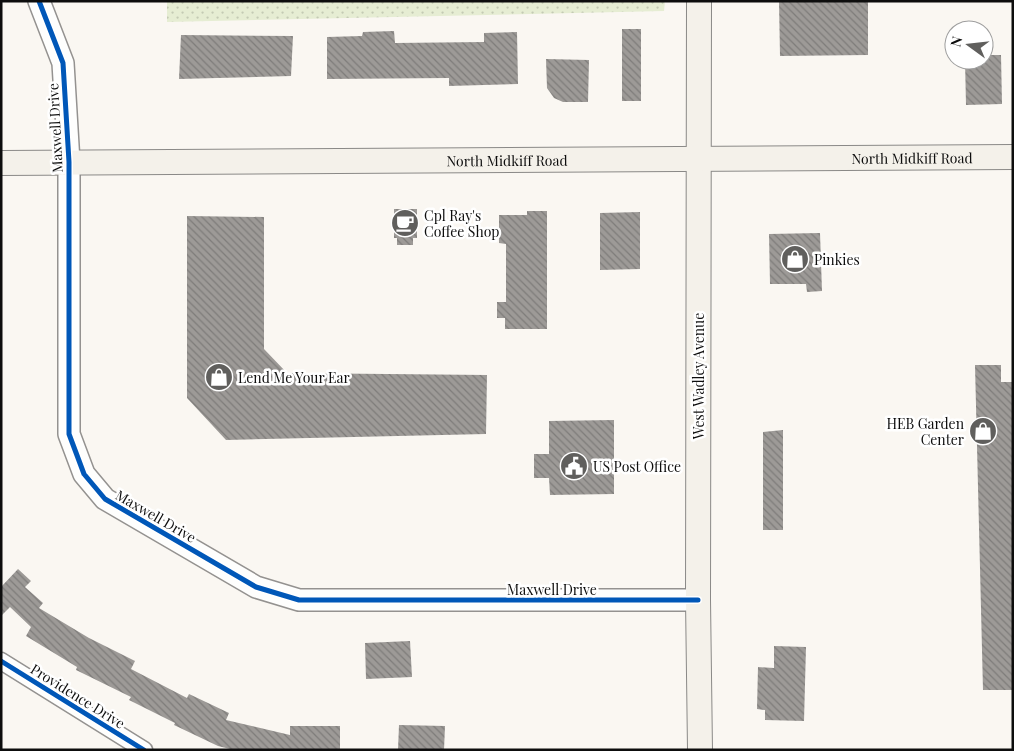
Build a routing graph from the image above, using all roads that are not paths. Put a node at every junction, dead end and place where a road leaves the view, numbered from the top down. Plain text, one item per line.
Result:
1 (40, 1) edge
2 (699, 1) edge
3 (699, 157) junction
4 (1013, 157) edge
5 (1, 162) edge
6 (69, 162) junction
7 (698, 600) junction
8 (1, 660) edge
9 (140, 749) edge
10 (700, 750) edge

1 - 6 street, Maxwell Drive
2 - 3 main road, West Wadley Avenue
3 - 4 main road, North Midkiff Road
3 - 6 main road, North Midkiff Road
3 - 7 main road, West Wadley Avenue
5 - 6 main road, North Midkiff Road
6 - 7 street, Maxwell Drive
7 - 10 main road, West Wadley Avenue
8 - 9 street, Providence Drive

